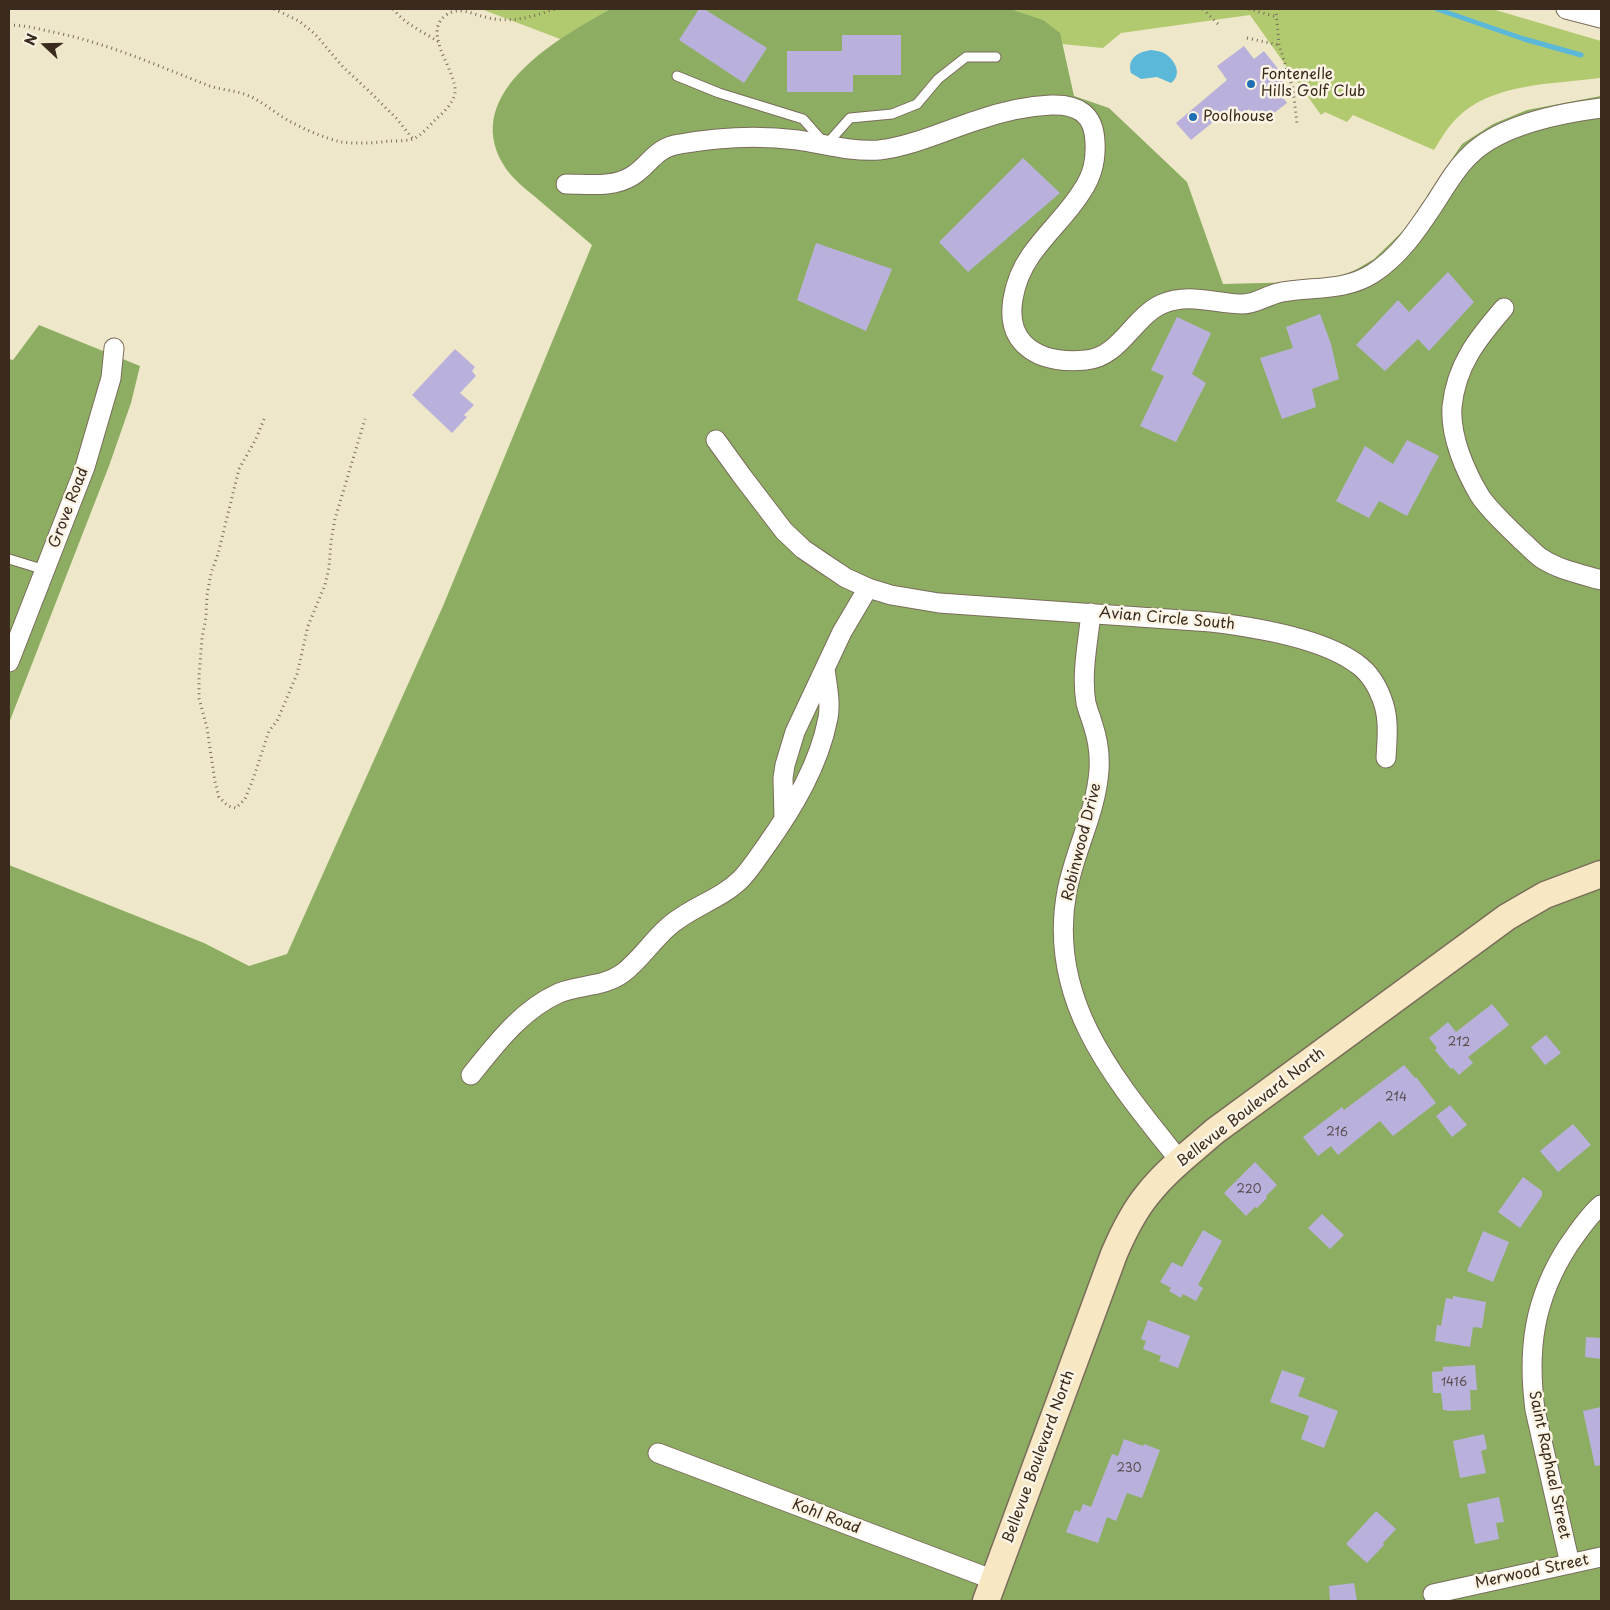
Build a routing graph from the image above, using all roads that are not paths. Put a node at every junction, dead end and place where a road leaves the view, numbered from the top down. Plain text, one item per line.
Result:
1 (1566, 9) edge
2 (1601, 18) edge
3 (996, 58) dead end
4 (677, 76) dead end
5 (1601, 108) edge
6 (826, 145) junction
7 (566, 184) dead end
8 (1504, 308) dead end
9 (114, 348) dead end
10 (716, 440) dead end
11 (9, 559) edge
12 (45, 570) junction
13 (1601, 580) edge
14 (868, 588) junction
15 (1091, 613) junction
16 (9, 662) edge
17 (825, 669) junction
18 (1386, 758) dead end
19 (784, 820) junction
20 (1601, 874) edge
21 (471, 1075) dead end
22 (1180, 1161) junction
23 (1601, 1205) edge
24 (658, 1453) dead end
25 (1601, 1557) edge
26 (1570, 1564) junction
27 (990, 1591) edge
28 (1433, 1594) dead end

1 - 2 street
3 - 6 lane
4 - 6 lane
5 - 6 street
6 - 7 street
8 - 13 street
9 - 12 street, Grove Road
10 - 14 street, Avian Circle South
11 - 12 lane
12 - 16 street, Grove Road
14 - 15 street, Avian Circle South
14 - 17 street
15 - 18 street, Avian Circle South
15 - 22 street, Robinwood Drive
17 - 19 street
17 - 19 street
19 - 21 street
20 - 22 main road, Bellevue Boulevard North
22 - 27 main road, Bellevue Boulevard North
23 - 26 street, Saint Raphael Street
24 - 27 street, Kohl Road
25 - 26 street, Merwood Street
26 - 28 street, Merwood Street

